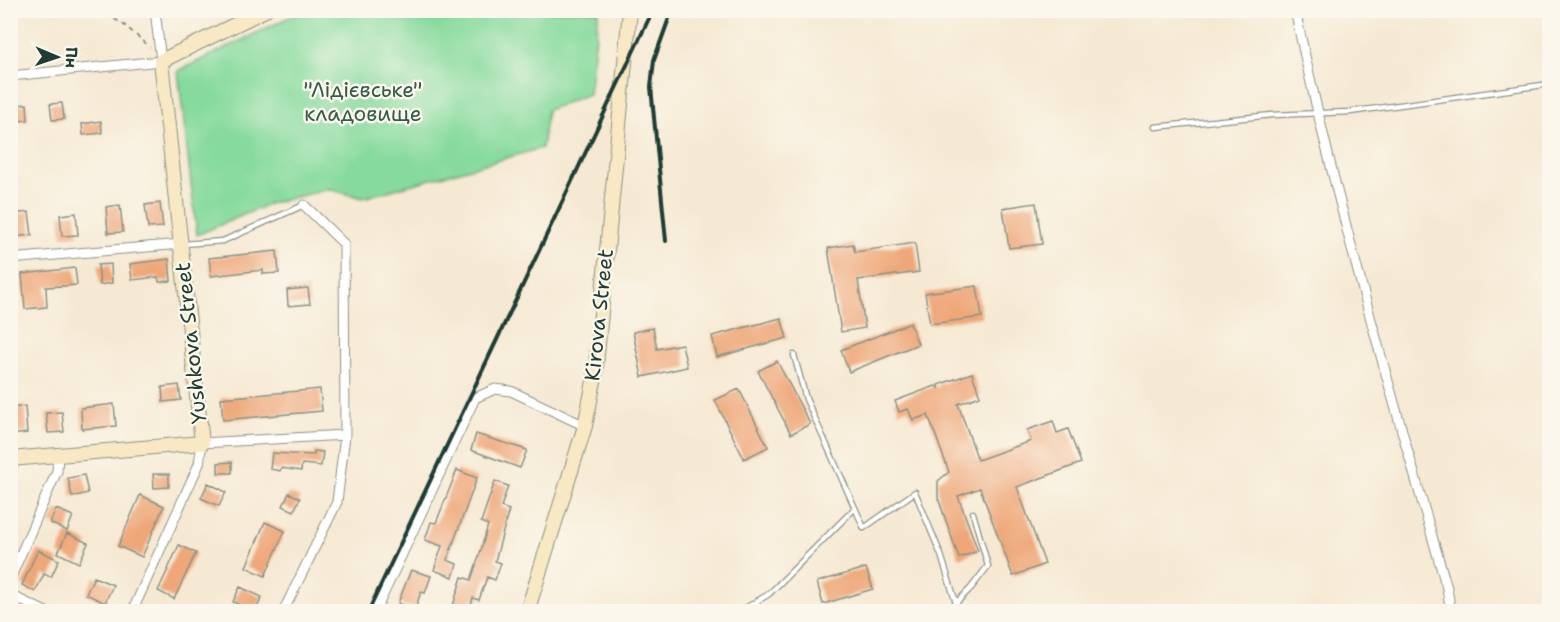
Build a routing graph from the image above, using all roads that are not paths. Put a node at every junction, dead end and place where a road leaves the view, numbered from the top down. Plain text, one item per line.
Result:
1 (156, 10) edge
2 (265, 10) edge
3 (630, 10) edge
4 (1295, 10) edge
5 (161, 61) junction
6 (10, 76) edge
7 (1550, 84) edge
8 (1155, 127) dead end
9 (304, 205) joint
10 (180, 244) junction
11 (10, 259) edge
12 (794, 355) dead end
13 (585, 426) junction
14 (345, 435) junction
15 (202, 443) junction
16 (58, 456) junction
17 (10, 459) edge
18 (855, 508) junction
19 (974, 513) dead end
20 (10, 579) edge
21 (10, 595) edge
22 (956, 603) junction
23 (46, 612) edge
24 (132, 612) edge
25 (283, 612) edge
26 (375, 612) edge
27 (527, 612) edge
28 (739, 612) edge
29 (947, 612) edge
30 (1450, 612) edge

1 - 5 street
2 - 5 main road
3 - 13 main road, Kirova Street
4 - 30 street
5 - 6 street
5 - 10 main road, Yushkova Street
7 - 8 lane
9 - 10 lane
9 - 14 street
10 - 11 street
10 - 15 main road, Yushkova Street
12 - 18 lane
13 - 26 street
13 - 27 main road, Kirova Street
14 - 15 street
14 - 25 street
15 - 16 main road
15 - 24 street, Yushkova Street
16 - 17 main road
16 - 20 street
18 - 22 lane
18 - 28 lane
19 - 22 lane
21 - 23 street
22 - 29 lane

